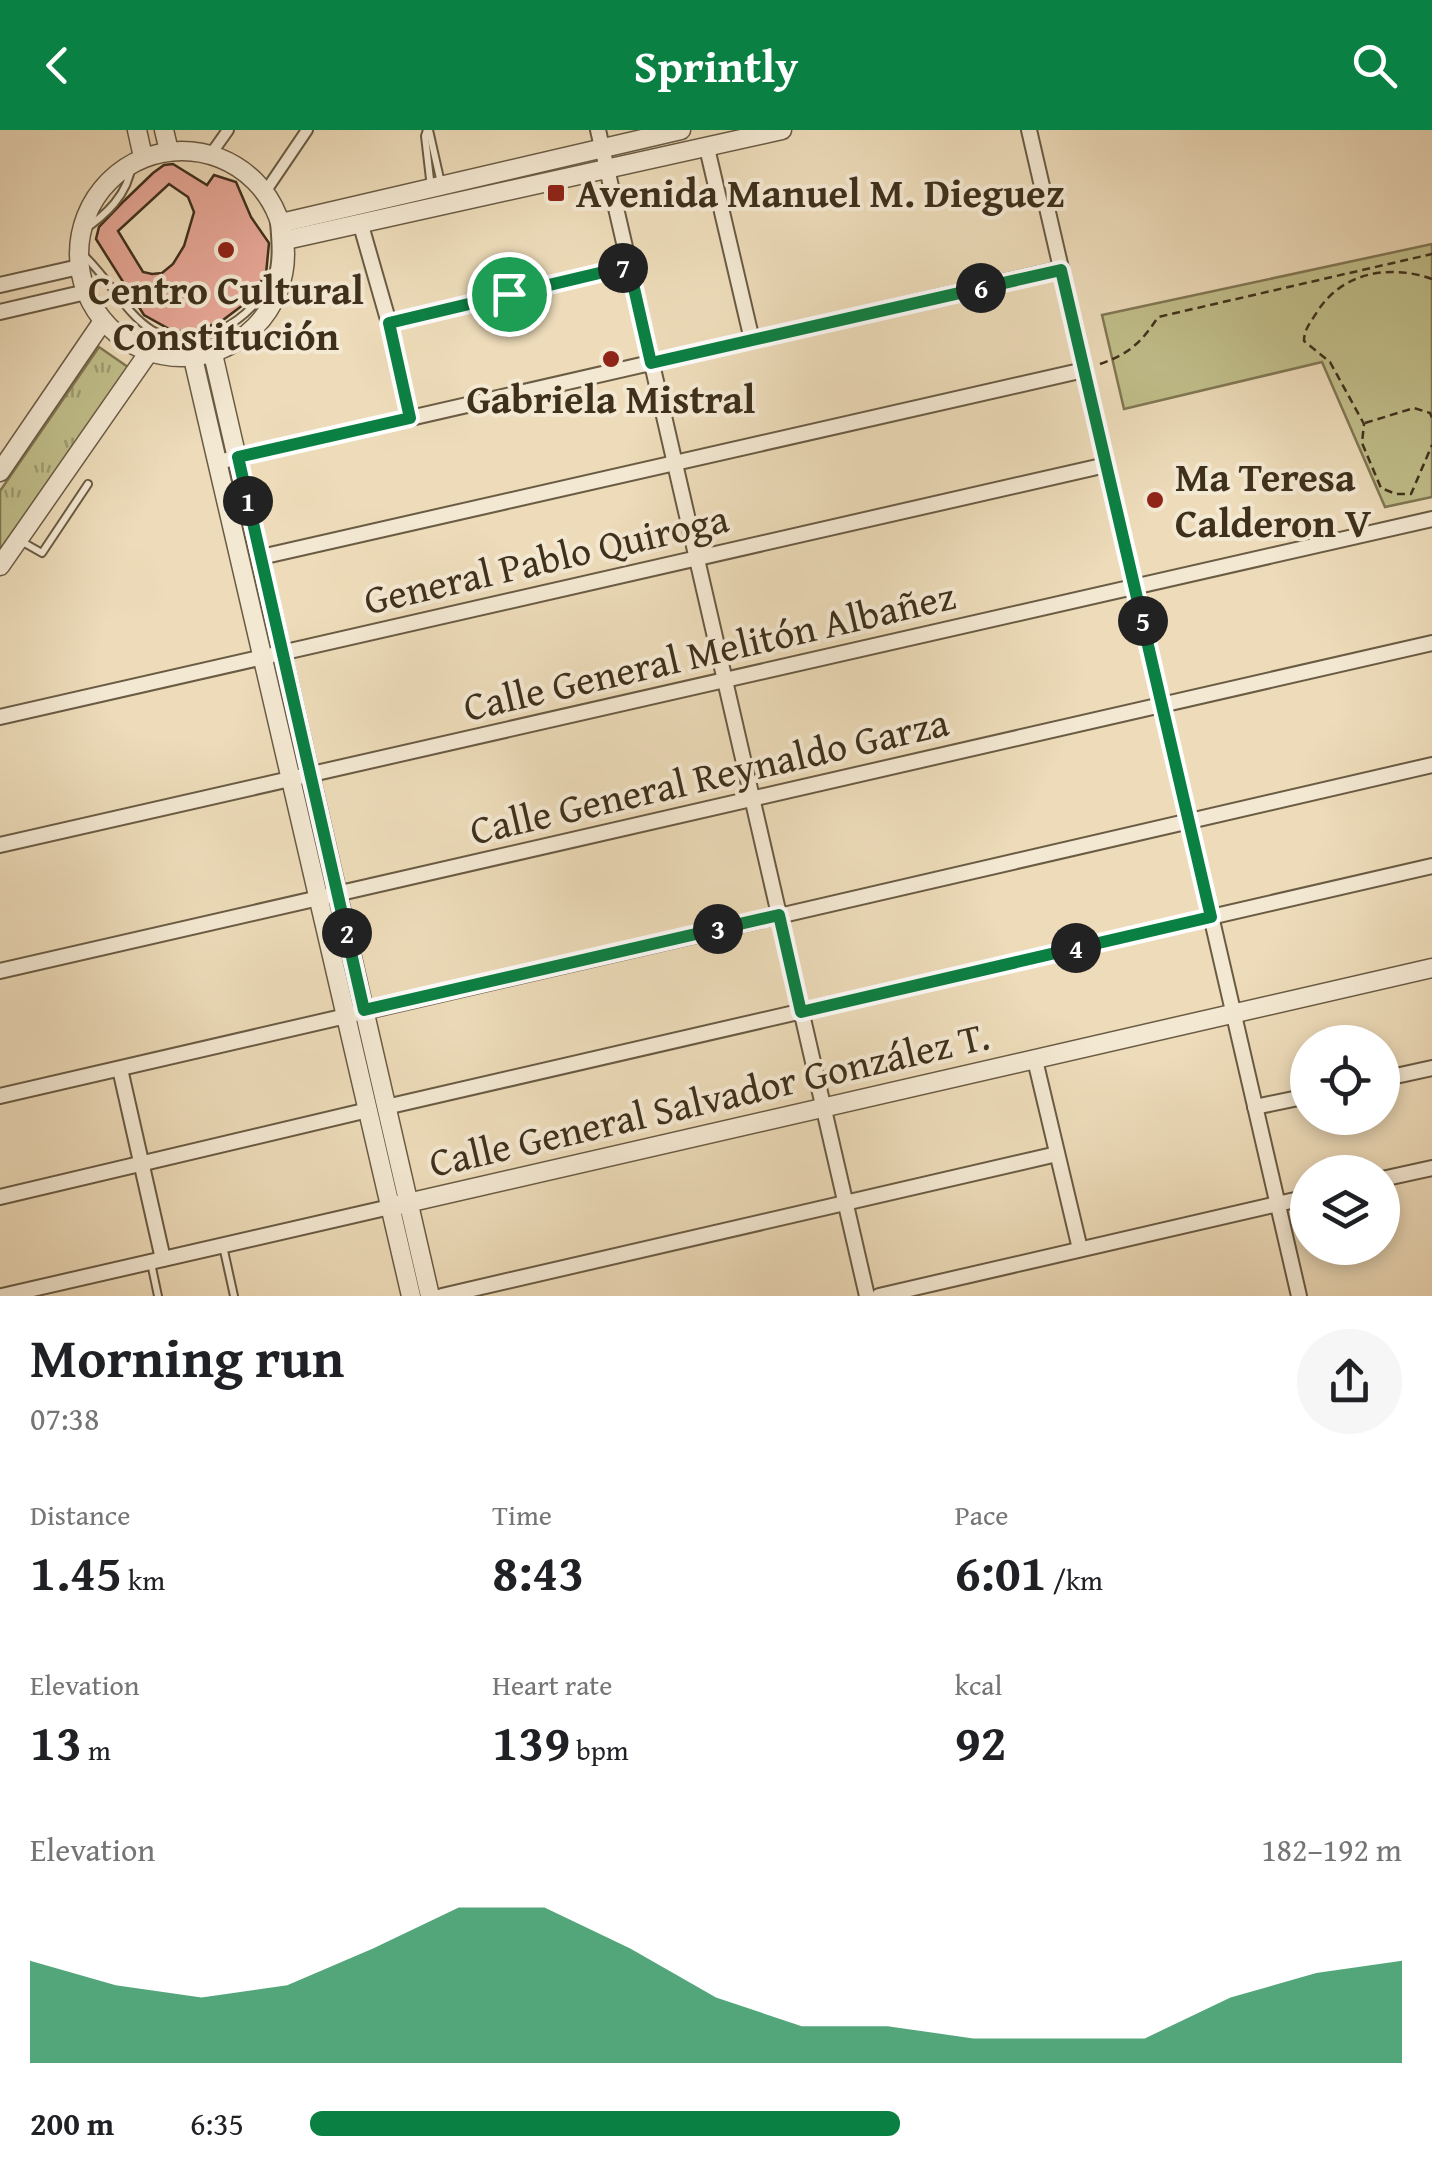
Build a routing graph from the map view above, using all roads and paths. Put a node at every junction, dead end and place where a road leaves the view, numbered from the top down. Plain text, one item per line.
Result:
1 (137, 130) edge
2 (164, 130) edge
3 (228, 130) edge
4 (306, 130) edge
5 (428, 130) edge
6 (681, 130) edge
7 (782, 130) edge
8 (1029, 130) edge
9 (600, 139) edge
10 (707, 148) junction
11 (169, 151) junction
12 (211, 154) junction
13 (138, 161) junction
14 (606, 168) junction
15 (437, 196) junction
16 (276, 216) junction
17 (360, 222) junction
18 (80, 250) junction
19 (1432, 254) edge
20 (629, 266) junction
21 (1061, 270) junction
22 (1432, 280) edge
23 (0, 285) edge
24 (86, 292) junction
25 (0, 312) edge
26 (104, 321) junction
27 (389, 323) junction
28 (752, 340) junction
29 (149, 352) junction
30 (213, 354) junction
31 (194, 358) junction
32 (651, 363) junction
33 (1084, 370) junction
34 (410, 418) junction
35 (1432, 418) edge
36 (1364, 424) junction
37 (1432, 445) edge
38 (238, 457) junction
39 (218, 462) junction
40 (674, 463) junction
41 (1106, 465) junction
42 (0, 472) edge
43 (88, 484) dead end
44 (1432, 518) edge
45 (18, 539) junction
46 (261, 557) junction
47 (696, 558) junction
48 (0, 566) edge
49 (1135, 586) junction
50 (1432, 644) edge
51 (282, 653) junction
52 (263, 657) junction
53 (725, 680) junction
54 (1162, 705) junction
55 (0, 717) edge
56 (1432, 764) edge
57 (310, 775) junction
58 (291, 780) junction
59 (752, 799) junction
60 (1189, 820) junction
61 (0, 845) edge
62 (1432, 866) edge
63 (328, 896) junction
64 (779, 915) junction
65 (1211, 917) junction
66 (1432, 968) edge
67 (0, 971) edge
68 (355, 1012) junction
69 (801, 1012) junction
70 (1234, 1014) junction
71 (1035, 1060) junction
72 (1432, 1068) edge
73 (120, 1070) junction
74 (1400, 1075) edge
75 (0, 1096) edge
76 (1290, 1100) edge
77 (1256, 1108) junction
78 (377, 1109) junction
79 (824, 1109) junction
80 (1057, 1154) junction
81 (141, 1164) junction
82 (1432, 1168) edge
83 (1400, 1175) edge
84 (0, 1196) edge
85 (1290, 1201) edge
86 (846, 1203) junction
87 (1278, 1204) junction
88 (399, 1205) junction
89 (223, 1246) junction
90 (1080, 1249) junction
91 (157, 1261) junction
92 (43, 1291) edge
93 (2, 1296) edge
94 (158, 1296) edge
95 (234, 1296) edge
96 (411, 1296) edge
97 (430, 1296) edge
98 (442, 1296) edge
99 (867, 1296) edge
100 (879, 1296) edge
101 (1299, 1296) edge

1 - 13 street
2 - 11 street
3 - 12 street
4 - 16 street
5 - 15 lane
6 - 9 street
7 - 10 street
8 - 21 street
9 - 14 street
9 - 15 street
10 - 14 street
10 - 28 street
11 - 12 street
11 - 13 street
12 - 16 street
13 - 18 street
14 - 15 street
14 - 20 street
15 - 16 street
15 - 17 street
16 - 17 street
16 - 18 lane
16 - 30 street
17 - 27 street
18 - 23 street
18 - 24 street
19 - 33 path
20 - 27 street
20 - 32 street
21 - 28 street
21 - 33 street
22 - 36 path
24 - 25 street
24 - 26 street
26 - 29 street
26 - 42 street
27 - 34 street
28 - 32 street
29 - 31 street
29 - 45 street
30 - 31 street
30 - 38 street
31 - 39 street
32 - 34 street
32 - 40 street
33 - 40 street
33 - 41 street
34 - 38 street
35 - 36 path
36 - 37 path
38 - 39 street
38 - 46 street
39 - 52 street
40 - 46 street
40 - 47 street
41 - 47 street, General Pablo Quiroga
41 - 49 street
43 - 45 lane
44 - 49 street, Calle General Melitón Albañez
45 - 48 street
46 - 51 street
47 - 51 street, General Pablo Quiroga
47 - 53 street
49 - 53 street, Calle General Melitón Albañez
49 - 54 street
50 - 54 street, Calle General Reynaldo Garza
51 - 52 street, General Pablo Quiroga
51 - 57 street
52 - 55 street, General Pablo Quiroga
52 - 58 street
53 - 57 street, Calle General Melitón Albañez
53 - 59 street
54 - 59 street, Calle General Reynaldo Garza
54 - 60 street
56 - 60 street
57 - 58 street, Calle General Melitón Albañez
57 - 63 street
58 - 61 street, Calle General Melitón Albañez
58 - 63 street
59 - 63 street, Calle General Reynaldo Garza
59 - 64 street
60 - 64 street
60 - 65 street
62 - 65 street
63 - 67 street, Calle General Reynaldo Garza
63 - 68 street
64 - 68 street
64 - 69 street
65 - 69 street
65 - 70 street
66 - 70 street, Calle General Salvador González T.
68 - 73 street
68 - 78 street
69 - 78 street
69 - 79 street
70 - 71 street, Calle General Salvador González T.
70 - 77 street
71 - 79 street, Calle General Salvador González T.
71 - 80 street
72 - 74 street
73 - 75 street
73 - 81 street
76 - 77 street
77 - 87 street
78 - 81 street
78 - 88 street
79 - 86 street
79 - 88 street, Calle General Salvador González T.
80 - 86 street
80 - 90 street
81 - 84 street
81 - 91 street
82 - 83 street
85 - 87 street
86 - 98 street
86 - 99 street
87 - 90 street
87 - 101 street
88 - 89 street, Calle General Salvador González T.
88 - 96 street
88 - 97 street
89 - 91 street, Calle General Salvador González T.
89 - 95 lane
90 - 100 street
91 - 92 street, Calle General Salvador González T.
91 - 94 lane
92 - 93 street, Calle General Salvador González T.

